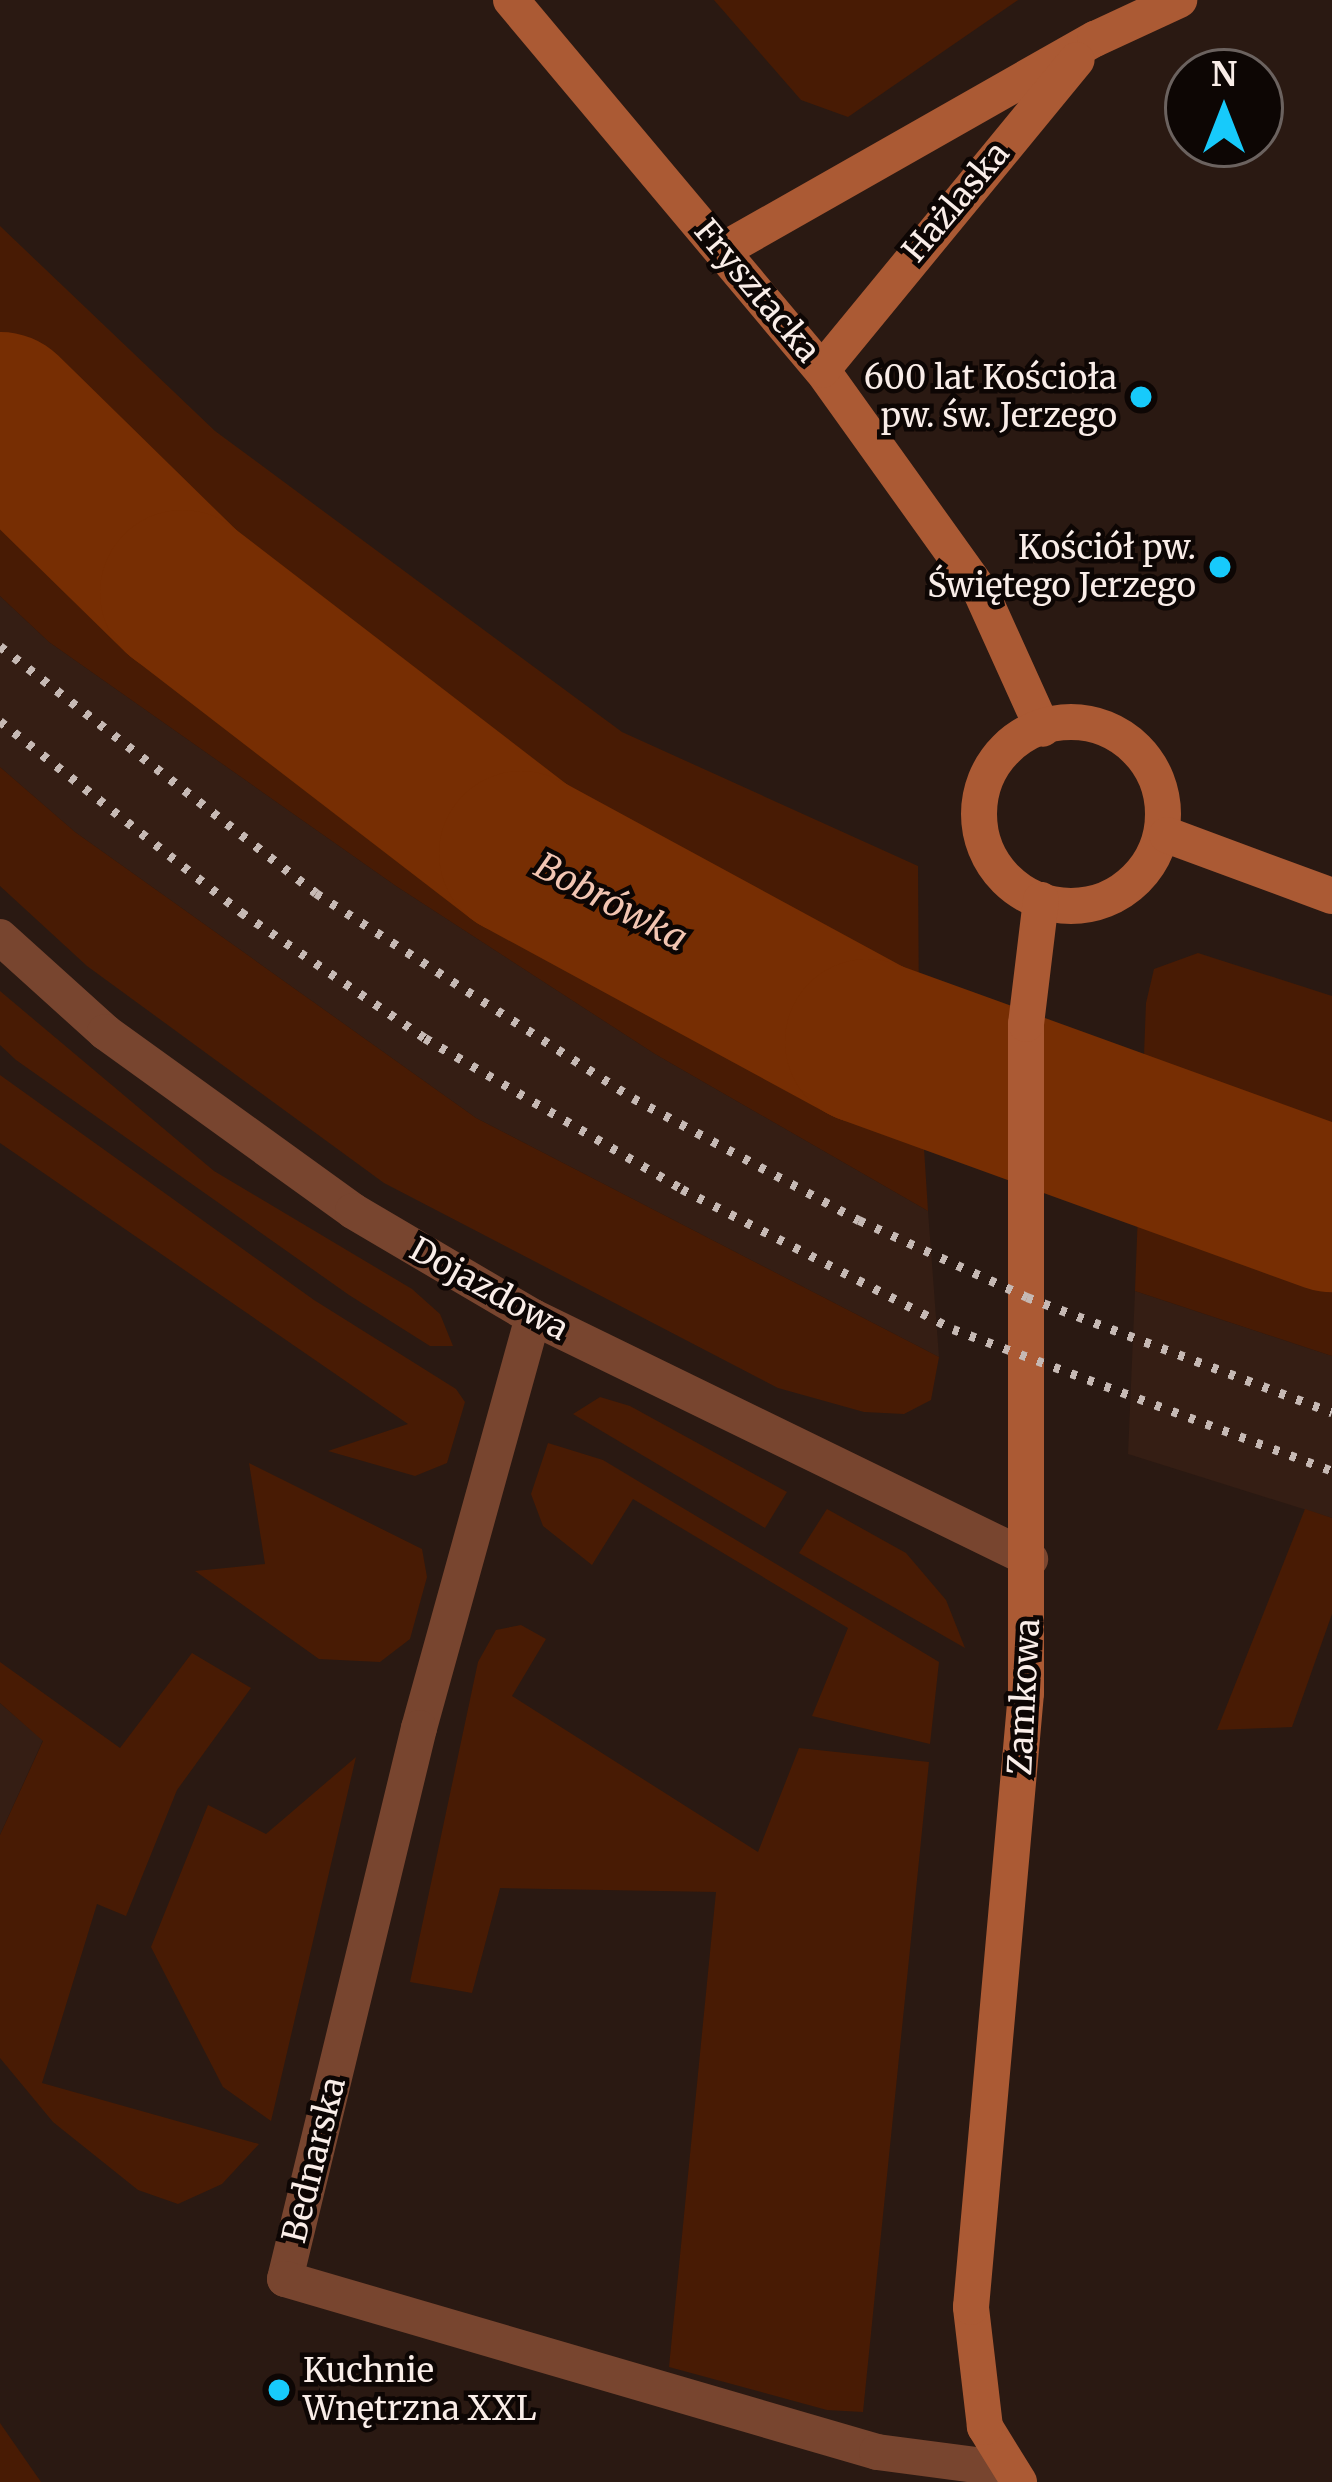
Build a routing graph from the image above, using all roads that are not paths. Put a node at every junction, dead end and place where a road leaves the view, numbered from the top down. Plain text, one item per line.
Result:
1 (512, 0) edge
2 (1179, 0) edge
3 (1095, 39) junction
4 (723, 250) junction
5 (822, 370) junction
6 (1043, 729) junction
7 (1167, 835) junction
8 (1332, 896) edge
9 (1041, 899) junction
10 (0, 937) edge
11 (533, 1317) junction
12 (1030, 1559) junction
13 (1013, 2475) edge

1 - 4 street, Frysztacka
2 - 3 street, Hażlaska
3 - 4 street, Hażlaska
3 - 5 street, Hażlaska
4 - 5 street, Frysztacka
5 - 6 street, Frysztacka
6 - 7 street
6 - 9 street
7 - 8 street
7 - 9 street
9 - 12 street, Zamkowa
10 - 11 street, Dojazdowa
11 - 12 street, Dojazdowa
11 - 13 street, Bednarska
12 - 13 street, Zamkowa

